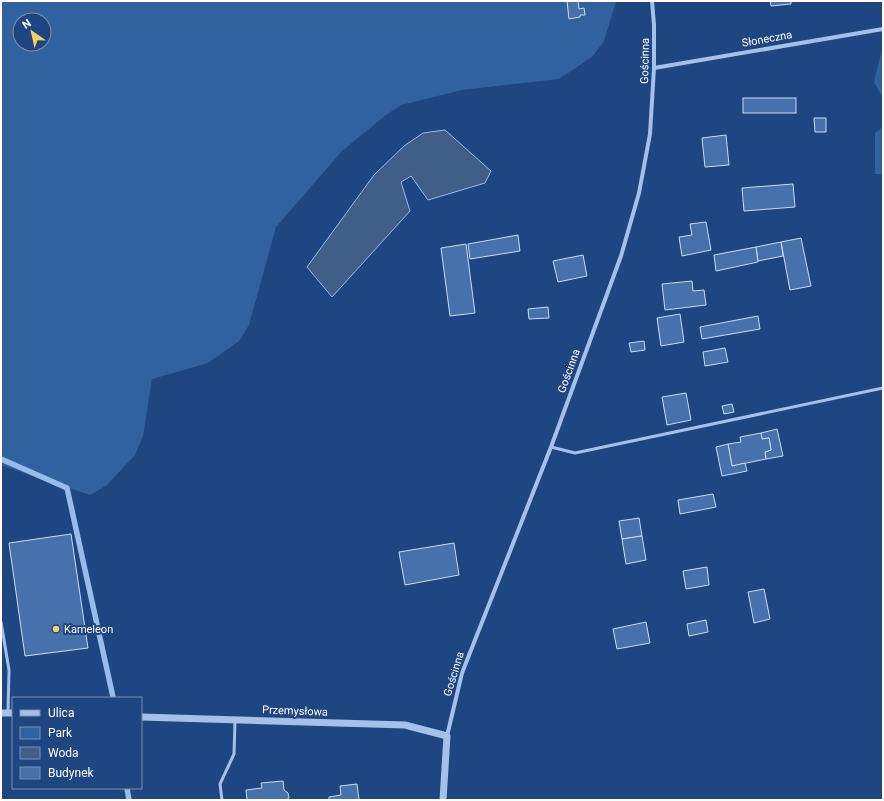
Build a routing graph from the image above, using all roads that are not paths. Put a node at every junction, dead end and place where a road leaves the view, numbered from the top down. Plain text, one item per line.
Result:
1 (652, 1) edge
2 (883, 29) edge
3 (654, 68) junction
4 (883, 388) edge
5 (551, 447) junction
6 (1, 622) edge
7 (7, 713) edge
8 (142, 717) edge
9 (235, 720) junction
10 (447, 736) junction
11 (222, 800) edge
12 (443, 800) edge

1 - 3 street, Gościnna
2 - 3 street, Słoneczna
3 - 5 street, Gościnna
4 - 5 lane
5 - 10 street, Gościnna
6 - 7 lane
8 - 9 street, Przemysłowa
9 - 10 street, Przemysłowa
9 - 11 lane
10 - 12 street

